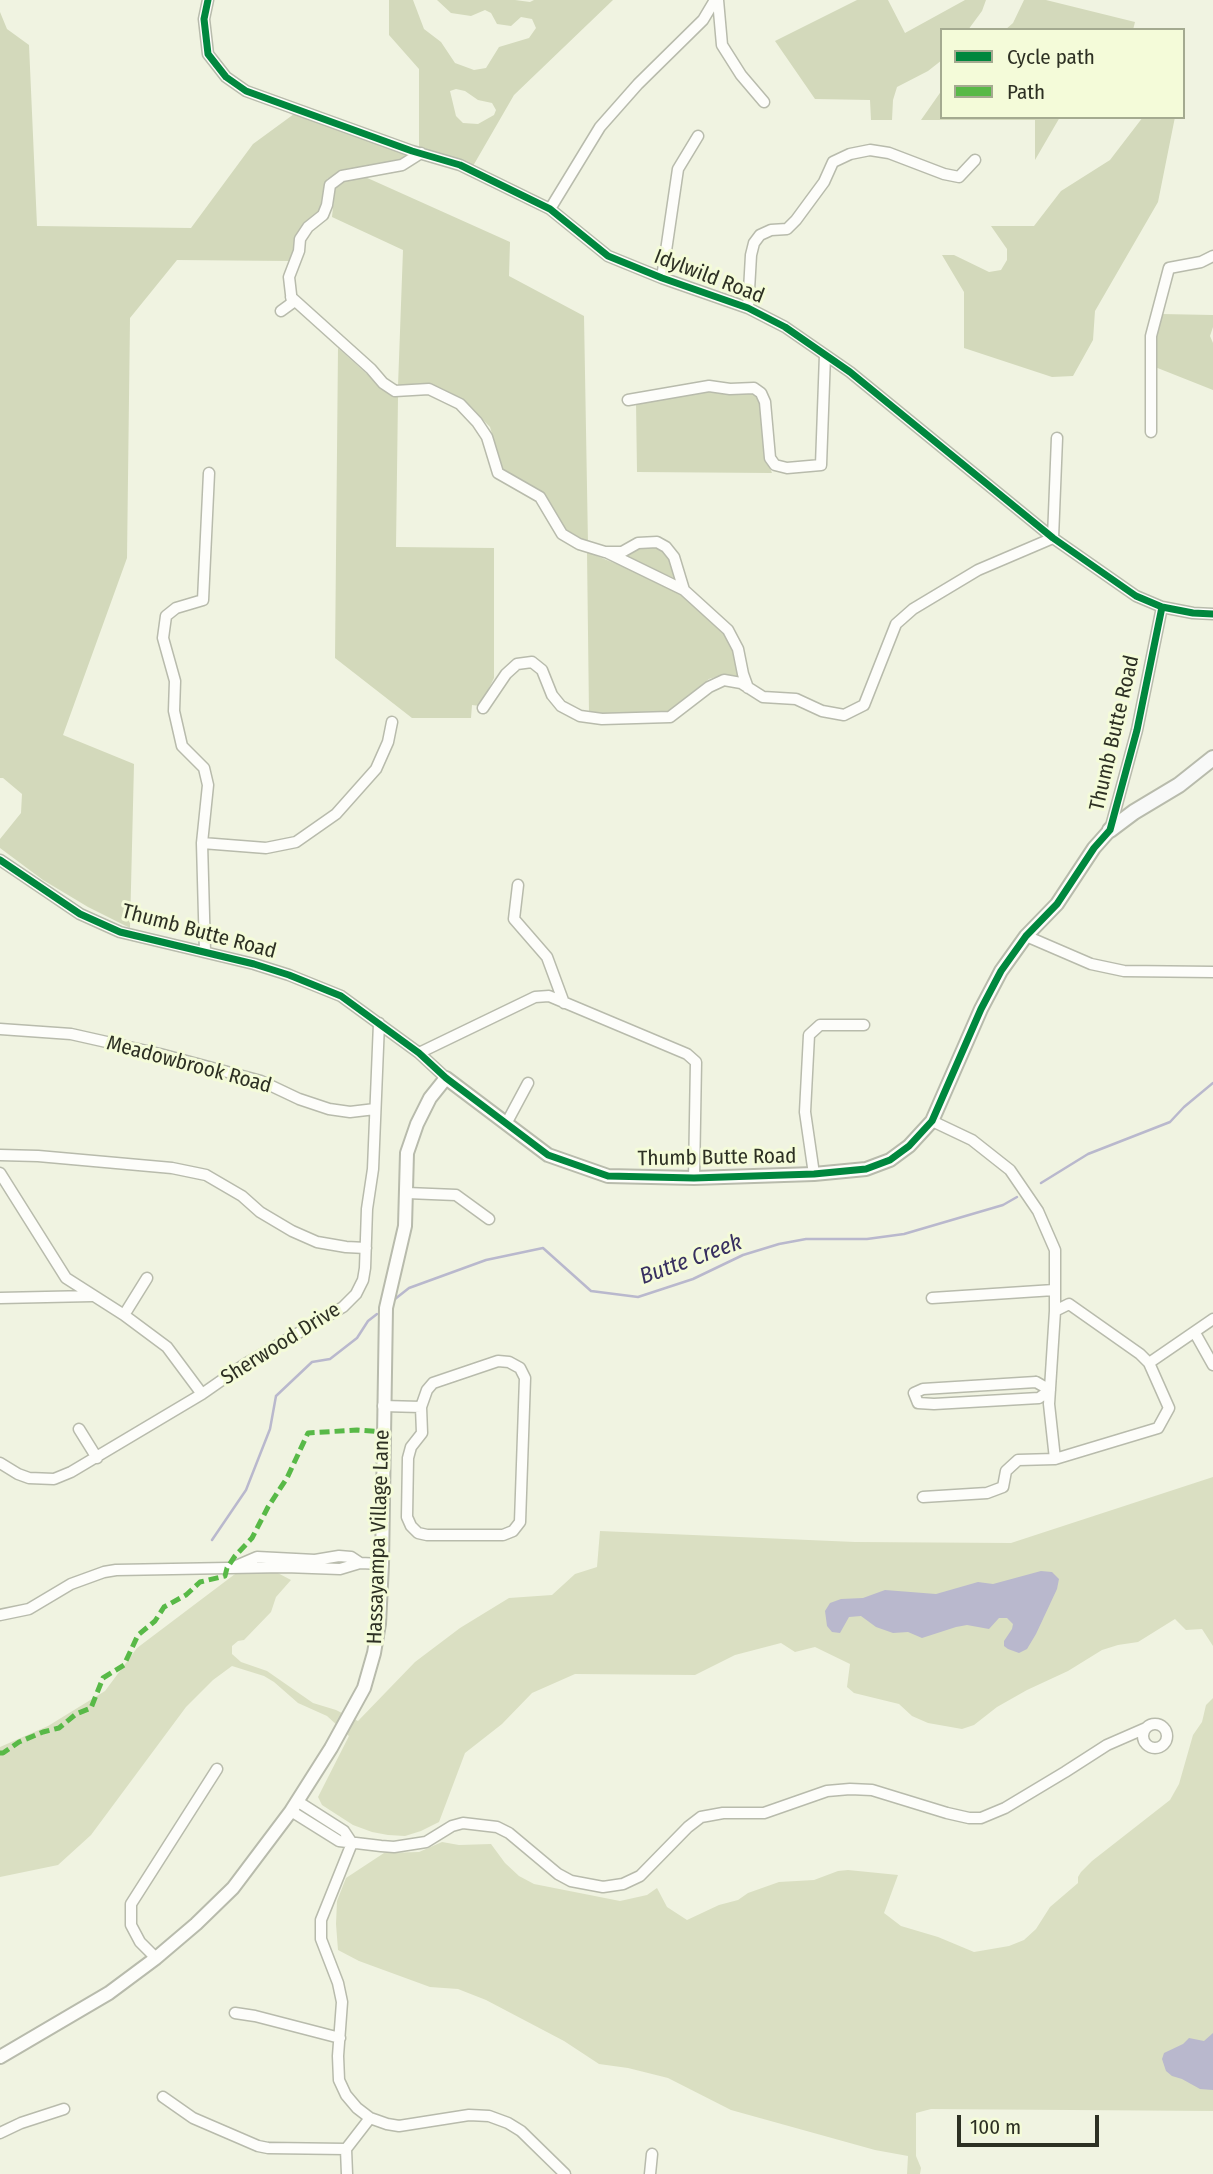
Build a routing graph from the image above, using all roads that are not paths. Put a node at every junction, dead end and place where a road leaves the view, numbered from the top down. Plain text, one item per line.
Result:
1 (208, 0) edge
2 (716, 0) edge
3 (764, 102) dead end
4 (698, 136) dead end
5 (421, 153) junction
6 (975, 160) dead end
7 (550, 209) junction
8 (1213, 256) edge
9 (662, 278) junction
10 (291, 297) junction
11 (748, 309) junction
12 (281, 311) dead end
13 (825, 355) junction
14 (628, 400) dead end
15 (1151, 432) dead end
16 (1057, 438) dead end
17 (209, 473) dead end
18 (1053, 538) junction
19 (605, 552) junction
20 (684, 590) junction
21 (1162, 607) junction
22 (1213, 614) edge
23 (748, 688) junction
24 (483, 708) dead end
25 (392, 722) dead end
26 (1213, 758) edge
27 (1110, 830) junction
28 (202, 843) junction
29 (0, 860) edge
30 (518, 885) dead end
31 (1026, 936) junction
32 (205, 953) junction
33 (1213, 972) edge
34 (564, 1003) junction
35 (379, 1023) junction
36 (864, 1025) dead end
37 (0, 1030) edge
38 (419, 1052) junction
39 (446, 1078) junction
40 (528, 1083) dead end
41 (376, 1109) junction
42 (932, 1121) junction
43 (506, 1124) junction
44 (0, 1155) edge
45 (0, 1173) edge
46 (814, 1174) junction
47 (694, 1178) junction
48 (407, 1193) junction
49 (489, 1219) dead end
50 (366, 1248) junction
51 (147, 1278) dead end
52 (1054, 1290) junction
53 (92, 1296) junction
54 (0, 1298) edge
55 (932, 1298) dead end
56 (1055, 1311) junction
57 (124, 1315) junction
58 (1213, 1319) edge
59 (1195, 1333) junction
60 (1149, 1363) junction
61 (1213, 1365) edge
62 (1049, 1390) junction
63 (202, 1394) junction
64 (383, 1406) junction
65 (421, 1408) junction
66 (79, 1429) dead end
67 (97, 1458) junction
68 (1055, 1459) junction
69 (0, 1463) edge
70 (923, 1497) dead end
71 (382, 1564) junction
72 (0, 1615) edge
73 (1146, 1728) dead end
74 (217, 1769) dead end
75 (294, 1806) junction
76 (352, 1843) junction
77 (156, 1958) junction
78 (235, 2013) dead end
79 (340, 2038) junction
80 (0, 2057) edge
81 (163, 2098) dead end
82 (64, 2109) dead end
83 (370, 2118) junction
84 (0, 2133) edge
85 (346, 2149) junction
86 (652, 2154) dead end
87 (347, 2174) edge
88 (565, 2174) edge
89 (650, 2174) edge

1 - 5 street, Idylwild Road
2 - 3 street
2 - 7 street
4 - 9 street
5 - 7 street, Idylwild Road
5 - 10 street
6 - 11 street
7 - 9 street, Idylwild Road
8 - 15 street
9 - 11 street, Idylwild Road
10 - 12 street
10 - 19 street
11 - 13 street, Idylwild Road
13 - 14 street
13 - 18 street, Idylwild Road
16 - 18 street
17 - 28 street
18 - 21 street, Idylwild Road
18 - 23 street
19 - 20 street
19 - 20 street
20 - 23 street
21 - 22 street, Idylwild Road
21 - 27 street, Thumb Butte Road
23 - 24 street
25 - 28 street
26 - 27 main road
27 - 31 street, Thumb Butte Road
28 - 32 street
29 - 32 street, Thumb Butte Road
30 - 34 street
31 - 33 street
31 - 42 street, Thumb Butte Road
32 - 35 street, Thumb Butte Road
34 - 38 street
34 - 47 street
35 - 38 street, Thumb Butte Road
35 - 41 street, Sherwood Drive
36 - 46 street
37 - 41 street, Meadowbrook Road
38 - 39 street, Thumb Butte Road
39 - 43 street, Thumb Butte Road
39 - 48 street, Hassayampa Village Lane
40 - 43 street
41 - 50 street, Sherwood Drive
42 - 46 street, Thumb Butte Road
42 - 52 street
43 - 47 street, Thumb Butte Road
44 - 50 street
45 - 53 street
46 - 47 street, Thumb Butte Road
48 - 49 street
48 - 64 street, Hassayampa Village Lane
50 - 63 street, Sherwood Drive
51 - 57 street
52 - 55 street
52 - 56 street
53 - 54 street
53 - 57 street
56 - 60 street
56 - 62 street
57 - 63 street
58 - 59 street
59 - 60 street
59 - 61 street
60 - 68 street
62 - 62 street
62 - 68 street
63 - 67 street, Sherwood Drive
64 - 65 street
64 - 71 street, Hassayampa Village Lane
65 - 65 street
66 - 67 street
67 - 69 street, Sherwood Drive
68 - 70 street
71 - 72 street
71 - 75 street, Hassayampa Village Lane
73 - 76 street
74 - 77 street
75 - 76 street
75 - 77 street, Hassayampa Village Lane
76 - 79 street
77 - 80 street, Hassayampa Village Lane
78 - 79 street
79 - 83 street
81 - 85 street
82 - 84 street
83 - 85 street
83 - 88 street
85 - 87 street
86 - 89 street

